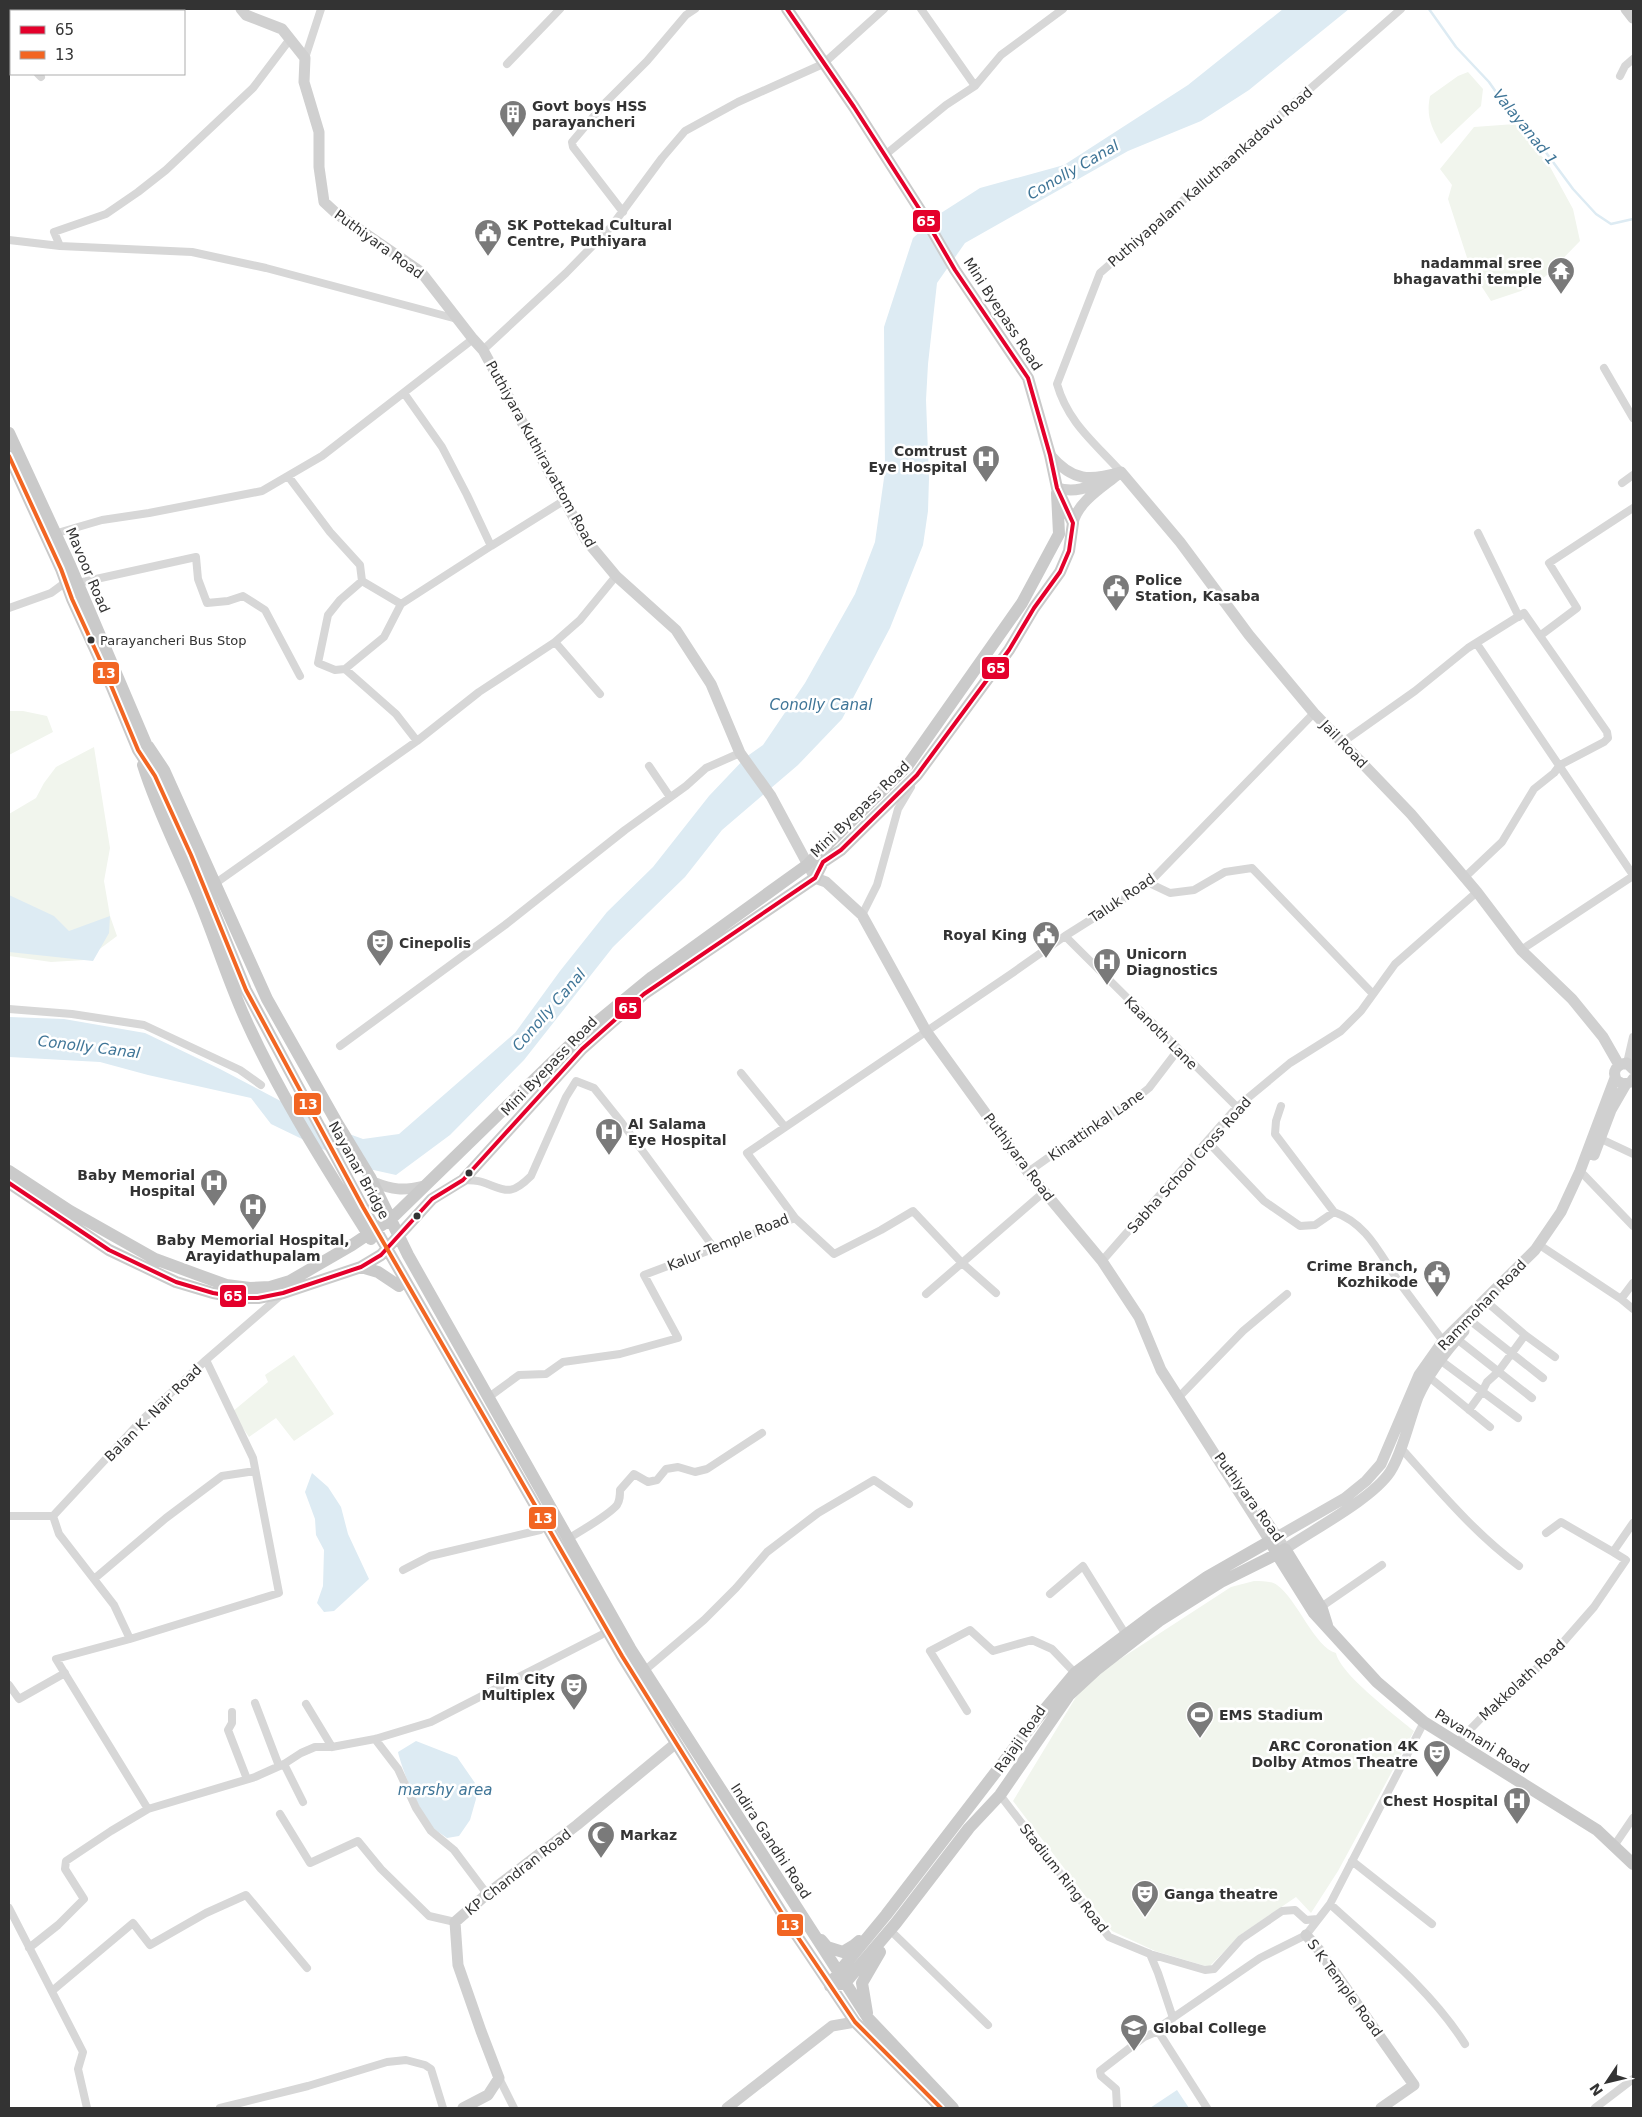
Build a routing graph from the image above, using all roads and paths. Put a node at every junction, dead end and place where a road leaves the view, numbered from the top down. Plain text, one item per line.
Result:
1 (241, 9) edge
2 (321, 9) edge
3 (560, 9) edge
4 (695, 9) edge
5 (787, 9) edge
6 (884, 9) edge
7 (921, 9) edge
8 (1063, 9) edge
9 (1401, 9) edge
10 (1626, 9) edge
11 (1633, 18) edge
12 (290, 39) junction
13 (305, 58) junction
14 (1633, 59) edge
15 (507, 64) dead end
16 (823, 64) junction
17 (1620, 76) dead end
18 (975, 86) junction
19 (885, 155) junction
20 (622, 212) junction
21 (9, 240) edge
22 (60, 246) junction
23 (458, 319) junction
24 (473, 339) junction
25 (483, 350) junction
26 (1604, 368) dead end
27 (404, 393) junction
28 (1633, 418) edge
29 (9, 433) edge
30 (1050, 455) junction
31 (9, 456) edge
32 (1121, 472) junction
33 (1633, 475) edge
34 (288, 476) junction
35 (1622, 483) dead end
36 (1057, 488) junction
37 (564, 500) junction
38 (1633, 508) edge
39 (1074, 523) junction
40 (1478, 533) dead end
41 (52, 535) junction
42 (491, 546) junction
43 (616, 576) junction
44 (362, 581) junction
45 (72, 583) junction
46 (402, 604) junction
47 (9, 608) edge
48 (1519, 616) junction
49 (1541, 635) junction
50 (555, 642) junction
51 (1476, 644) junction
52 (345, 669) junction
53 (300, 676) dead end
54 (600, 694) dead end
55 (1314, 713) junction
56 (417, 741) junction
57 (1343, 742) junction
58 (143, 748) junction
59 (740, 753) junction
60 (1560, 765) junction
61 (649, 766) dead end
62 (917, 776) junction
63 (670, 797) junction
64 (191, 855) joint
65 (807, 865) junction
66 (1633, 876) edge
67 (815, 878) junction
68 (1465, 878) junction
69 (1149, 883) junction
70 (210, 887) dead end
71 (1477, 892) junction
72 (862, 915) junction
73 (1065, 936) junction
74 (1521, 950) junction
75 (1373, 994) junction
76 (9, 1009) edge
77 (926, 1031) junction
78 (1633, 1037) edge
79 (340, 1046) dead end
80 (294, 1047) junction
81 (1178, 1050) junction
82 (264, 1058) junction
83 (1626, 1066) edge
84 (741, 1073) dead end
85 (1615, 1078) junction
86 (1630, 1081) edge
87 (261, 1084) dead end
88 (1281, 1106) dead end
89 (1238, 1108) junction
90 (785, 1127) junction
91 (1601, 1139) junction
92 (1208, 1142) junction
93 (1633, 1154) edge
94 (9, 1171) edge
95 (1028, 1172) junction
96 (1584, 1175) junction
97 (371, 1180) junction
98 (462, 1180) junction
99 (9, 1183) edge
100 (424, 1186) junction
101 (1044, 1192) junction
102 (1334, 1212) junction
103 (795, 1218) junction
104 (391, 1219) junction
105 (1633, 1226) edge
106 (399, 1236) junction
107 (117, 1238) junction
108 (714, 1248) junction
109 (1544, 1248) junction
110 (112, 1251) junction
111 (381, 1256) junction
112 (1102, 1262) junction
113 (962, 1263) junction
114 (362, 1267) junction
115 (1633, 1283) edge
116 (400, 1286) junction
117 (283, 1288) junction
118 (996, 1293) dead end
119 (926, 1294) dead end
120 (1287, 1294) dead end
121 (1621, 1299) junction
122 (1489, 1304) junction
123 (1633, 1309) edge
124 (1472, 1322) junction
125 (1525, 1336) junction
126 (1457, 1339) junction
127 (1443, 1341) junction
128 (1512, 1354) junction
129 (1555, 1357) dead end
130 (206, 1360) junction
131 (1436, 1361) junction
132 (1498, 1372) junction
133 (1428, 1377) junction
134 (1543, 1378) dead end
135 (1482, 1392) junction
136 (489, 1397) junction
137 (1178, 1397) junction
138 (1532, 1398) dead end
139 (1469, 1410) junction
140 (1518, 1418) dead end
141 (1490, 1427) dead end
142 (762, 1433) dead end
143 (494, 1435) joint
144 (1400, 1447) junction
145 (256, 1471) junction
146 (909, 1504) dead end
147 (9, 1516) edge
148 (53, 1516) junction
149 (1633, 1523) edge
150 (540, 1530) junction
151 (1546, 1534) dead end
152 (568, 1539) junction
153 (1274, 1539) junction
154 (1281, 1552) junction
155 (1613, 1552) junction
156 (1630, 1562) edge
157 (1382, 1565) dead end
158 (1518, 1566) dead end
159 (402, 1570) dead end
160 (94, 1579) junction
161 (1050, 1594) dead end
162 (1321, 1607) junction
163 (1328, 1627) junction
164 (601, 1635) junction
165 (1126, 1635) junction
166 (130, 1639) junction
167 (626, 1652) junction
168 (644, 1671) junction
169 (65, 1673) junction
170 (1076, 1674) junction
171 (9, 1685) edge
172 (255, 1703) dead end
173 (306, 1704) dead end
174 (967, 1711) dead end
175 (232, 1712) dead end
176 (1424, 1722) junction
177 (375, 1739) junction
178 (1457, 1743) junction
179 (675, 1744) junction
180 (332, 1747) junction
181 (282, 1765) junction
182 (247, 1779) junction
183 (1000, 1795) junction
184 (303, 1802) dead end
185 (148, 1809) junction
186 (280, 1814) dead end
187 (1633, 1818) edge
188 (1614, 1846) junction
189 (1352, 1861) junction
190 (1633, 1864) edge
191 (487, 1894) junction
192 (1330, 1904) junction
193 (9, 1908) edge
194 (1318, 1919) junction
195 (455, 1922) junction
196 (892, 1924) junction
197 (1432, 1924) dead end
198 (809, 1928) junction
199 (1306, 1935) junction
200 (29, 1948) junction
201 (1150, 1954) junction
202 (307, 1968) dead end
203 (841, 1978) junction
204 (830, 1986) junction
205 (52, 1991) junction
206 (868, 2018) junction
207 (1173, 2018) junction
208 (855, 2022) junction
209 (988, 2025) dead end
210 (1158, 2031) junction
211 (1465, 2044) dead end
212 (499, 2078) junction
213 (1633, 2079) edge
214 (87, 2108) edge
215 (220, 2108) edge
216 (444, 2108) edge
217 (463, 2108) edge
218 (514, 2108) edge
219 (727, 2108) edge
220 (940, 2108) edge
221 (953, 2108) edge
222 (1117, 2108) edge
223 (1208, 2108) edge
224 (1381, 2108) edge
225 (1595, 2108) edge

1 - 12 street
2 - 13 street
3 - 15 street
4 - 20 street
5 - 16 main road, Mini Byepass Road
6 - 16 street
7 - 18 street
8 - 18 street
9 - 32 street, Puthiyapalam Kalluthaankadavu Road
10 - 11 street
12 - 13 street
12 - 22 street
13 - 23 street, Puthiyara Road
14 - 17 street
16 - 19 main road, Mini Byepass Road
16 - 20 street
18 - 19 street
19 - 30 main road, Mini Byepass Road
20 - 25 street
21 - 22 street
22 - 23 street
23 - 24 street, Puthiyara Road
24 - 25 street, Puthiyara Road
24 - 27 street
25 - 37 street, Puthiyara Kuthiravattom Road
26 - 28 street
27 - 34 street
27 - 42 street
29 - 41 main road, Mavoor Road
30 - 32 street
30 - 36 main road, Mini Byepass Road
31 - 41 main road, Mavoor Road
32 - 36 street
32 - 39 street
32 - 55 street, Jail Road
33 - 35 street
34 - 41 street
34 - 44 street
36 - 39 main road, Mini Byepass Road
36 - 65 main road
37 - 42 street
37 - 43 street, Puthiyara Kuthiravattom Road
38 - 49 street
39 - 62 main road, Mini Byepass Road
40 - 48 street
41 - 45 main road, Mavoor Road
42 - 46 street
43 - 50 street
43 - 59 street, Puthiyara Kuthiravattom Road
44 - 46 street
44 - 52 street
45 - 47 street
45 - 53 street
45 - 58 main road, Mavoor Road
46 - 52 street
48 - 49 street
48 - 51 street
49 - 60 street
50 - 54 street
50 - 56 street
51 - 57 street
51 - 60 street
52 - 56 street
55 - 57 street, Jail Road
55 - 69 street, Taluk Road
56 - 70 street
57 - 68 street, Jail Road
58 - 64 main road, Mavoor Road
58 - 80 main road
58 - 82 main road
59 - 63 street
59 - 65 street, Puthiyara Kuthiravattom Road
60 - 66 street
60 - 68 street
61 - 63 street
62 - 67 main road, Mini Byepass Road
62 - 72 street
63 - 79 street
64 - 143 main road, Nayanar Bridge
65 - 67 street, Puthiyara Kuthiravattom Road
65 - 100 main road
66 - 74 street
67 - 72 street, Puthiyara Road
67 - 98 main road, Mini Byepass Road
68 - 71 street, Jail Road
69 - 73 street, Taluk Road
69 - 75 street
71 - 74 street, Jail Road
71 - 75 street, Sabha School Cross Road
72 - 77 street, Puthiyara Road
73 - 77 street, Taluk Road
73 - 81 street, Kaanoth Lane
74 - 83 street, Jail Road
75 - 89 street, Sabha School Cross Road
76 - 87 street
77 - 90 street, Kalur Temple Road
77 - 95 street, Puthiyara Road
78 - 83 street
80 - 82 main road
80 - 97 main road
81 - 89 street, Kaanoth Lane
81 - 95 street, Kinattinkal Lane
82 - 111 main road
83 - 85 street, Rammohan Road
84 - 90 street
85 - 86 street
85 - 127 street, Rammohan Road
86 - 91 street, Rammohan Road
88 - 102 street
89 - 92 street, Sabha School Cross Road
90 - 103 street, Kalur Temple Road
91 - 93 street
91 - 96 street, Rammohan Road
92 - 102 street
92 - 112 street, Sabha School Cross Road
94 - 107 main road
95 - 101 street, Puthiyara Road
96 - 105 street
96 - 109 street, Rammohan Road
97 - 100 street
97 - 104 main road
98 - 106 main road, Mini Byepass Road
98 - 108 street
99 - 110 main road
100 - 104 main road
101 - 112 street, Puthiyara Road
101 - 113 street
102 - 127 street
103 - 108 street, Kalur Temple Road
103 - 113 street
104 - 106 main road
104 - 117 main road
106 - 111 main road, Mini Byepass Road
106 - 136 main road
107 - 110 main road
107 - 117 main road
108 - 136 street, Kalur Temple Road
109 - 121 street
109 - 122 street, Rammohan Road
110 - 117 main road
111 - 114 main road, Mini Byepass Road
111 - 116 main road
112 - 137 street, Puthiyara Road
113 - 118 street
113 - 119 street
114 - 116 main road
114 - 117 main road, Mini Byepass Road
115 - 121 street
116 - 150 main road
117 - 130 street, Balan K. Nair Road
120 - 137 street
121 - 123 street
122 - 124 street, Rammohan Road
122 - 125 street
124 - 126 street, Rammohan Road
124 - 128 street
125 - 128 street
125 - 129 street
126 - 131 street, Rammohan Road
126 - 132 street
127 - 131 street, Rammohan Road
128 - 132 street
128 - 134 street
130 - 145 street
130 - 148 street, Balan K. Nair Road
131 - 133 street, Rammohan Road
131 - 135 street
131 - 153 street, Rammohan Road
132 - 135 street
132 - 138 street
133 - 139 street
133 - 144 street, Rammohan Road
135 - 139 street
135 - 140 street
136 - 152 main road
137 - 153 street, Puthiyara Road
139 - 141 street
142 - 152 street
143 - 167 main road, Indira Gandhi Road
144 - 154 street, Rammohan Road
144 - 158 street
145 - 160 street
145 - 166 street
146 - 168 street
147 - 148 street
148 - 160 street
149 - 155 street
150 - 159 street
150 - 164 main road
151 - 155 street, Makkolath Road
152 - 167 main road
153 - 154 main road
153 - 165 main road
154 - 162 main road, Pavamani Road
154 - 163 main road, Pavamani Road
154 - 183 main road, Rajaji Road
155 - 156 street, Makkolath Road
156 - 178 street, Makkolath Road
157 - 162 street
160 - 166 street
161 - 165 street
162 - 163 main road, Pavamani Road
163 - 176 main road, Pavamani Road
164 - 167 main road
164 - 177 street
165 - 170 main road
166 - 169 street
167 - 168 main road, Indira Gandhi Road
167 - 179 main road, Indira Gandhi Road
168 - 198 main road, Indira Gandhi Road
169 - 171 street
169 - 185 street
170 - 174 street
170 - 196 main road
172 - 181 street
173 - 180 street
175 - 182 street
176 - 178 main road, Pavamani Road
176 - 189 street, S K Temple Road
177 - 180 street
177 - 191 street
178 - 188 main road, Pavamani Road
179 - 191 street, KP Chandran Road
179 - 204 main road, Indira Gandhi Road
180 - 181 street
181 - 182 street
181 - 184 street
182 - 185 street
183 - 196 main road, Rajaji Road
183 - 201 street, Stadium Ring Road
185 - 200 street
186 - 195 street
187 - 188 street
188 - 190 main road, Pavamani Road
189 - 192 street, S K Temple Road
189 - 197 street
191 - 195 street, KP Chandran Road
192 - 194 street, S K Temple Road
192 - 211 street
193 - 200 street
194 - 199 street, S K Temple Road
194 - 201 street, Stadium Ring Road
195 - 212 street, KP Chandran Road
196 - 198 main road
196 - 203 main road, Rajaji Road
196 - 206 main road
196 - 209 street
198 - 203 main road, Indira Gandhi Road
199 - 207 street
199 - 224 street, S K Temple Road
200 - 205 street
201 - 207 street
202 - 205 street
203 - 204 main road, Rajaji Road
203 - 206 main road, Indira Gandhi Road
204 - 208 main road, Indira Gandhi Road
205 - 214 street
206 - 221 main road, Indira Gandhi Road
207 - 210 street
208 - 219 street
208 - 220 main road, Indira Gandhi Road
210 - 222 street
210 - 223 street
212 - 217 street
212 - 218 street
213 - 225 street
215 - 216 street

